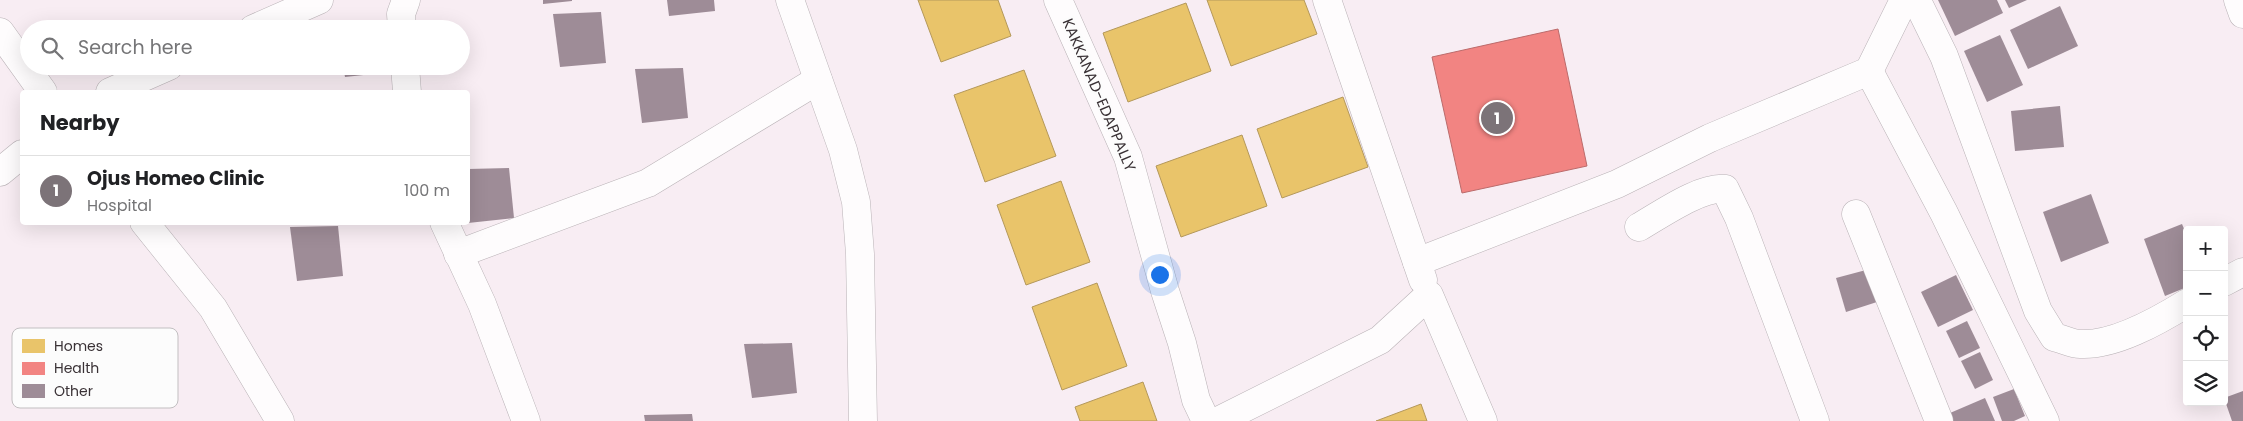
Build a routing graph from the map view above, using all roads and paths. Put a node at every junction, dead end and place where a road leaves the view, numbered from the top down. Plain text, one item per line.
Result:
1 (319, 0) edge
2 (406, 0) edge
3 (790, 0) edge
4 (1058, 0) edge
5 (1327, 0) edge
6 (1904, 0) edge
7 (1914, 0) edge
8 (2238, 0) edge
9 (2243, 14) edge
10 (273, 20) edge
11 (401, 20) edge
12 (0, 32) edge
13 (20, 60) edge
14 (1869, 70) junction
15 (31, 75) edge
16 (149, 75) edge
17 (405, 75) edge
18 (818, 80) junction
19 (42, 90) edge
20 (115, 90) edge
21 (407, 90) edge
22 (20, 156) edge
23 (0, 172) edge
24 (1856, 214) dead end
25 (146, 225) edge
26 (445, 225) edge
27 (1638, 227) dead end
28 (458, 254) junction
29 (1417, 262) junction
30 (2243, 272) edge
31 (2228, 280) edge
32 (1428, 296) junction
33 (2183, 305) edge
34 (280, 421) edge
35 (526, 421) edge
36 (863, 421) edge
37 (1206, 421) edge
38 (1218, 421) edge
39 (1483, 421) edge
40 (1815, 421) edge
41 (1939, 421) edge
42 (2045, 421) edge

1 - 10 street
2 - 11 street
3 - 18 street
4 - 37 street, KAKKANAD-EDAPPALLY
5 - 29 street
6 - 14 street
7 - 33 street
8 - 9 street
12 - 13 street
14 - 29 street
14 - 42 street
15 - 19 street
16 - 20 street
17 - 21 street
18 - 28 street
18 - 36 street
22 - 23 street
24 - 41 street
25 - 34 street
26 - 28 street
27 - 40 street
28 - 35 street
29 - 32 street
30 - 31 street
32 - 38 street
32 - 39 street

